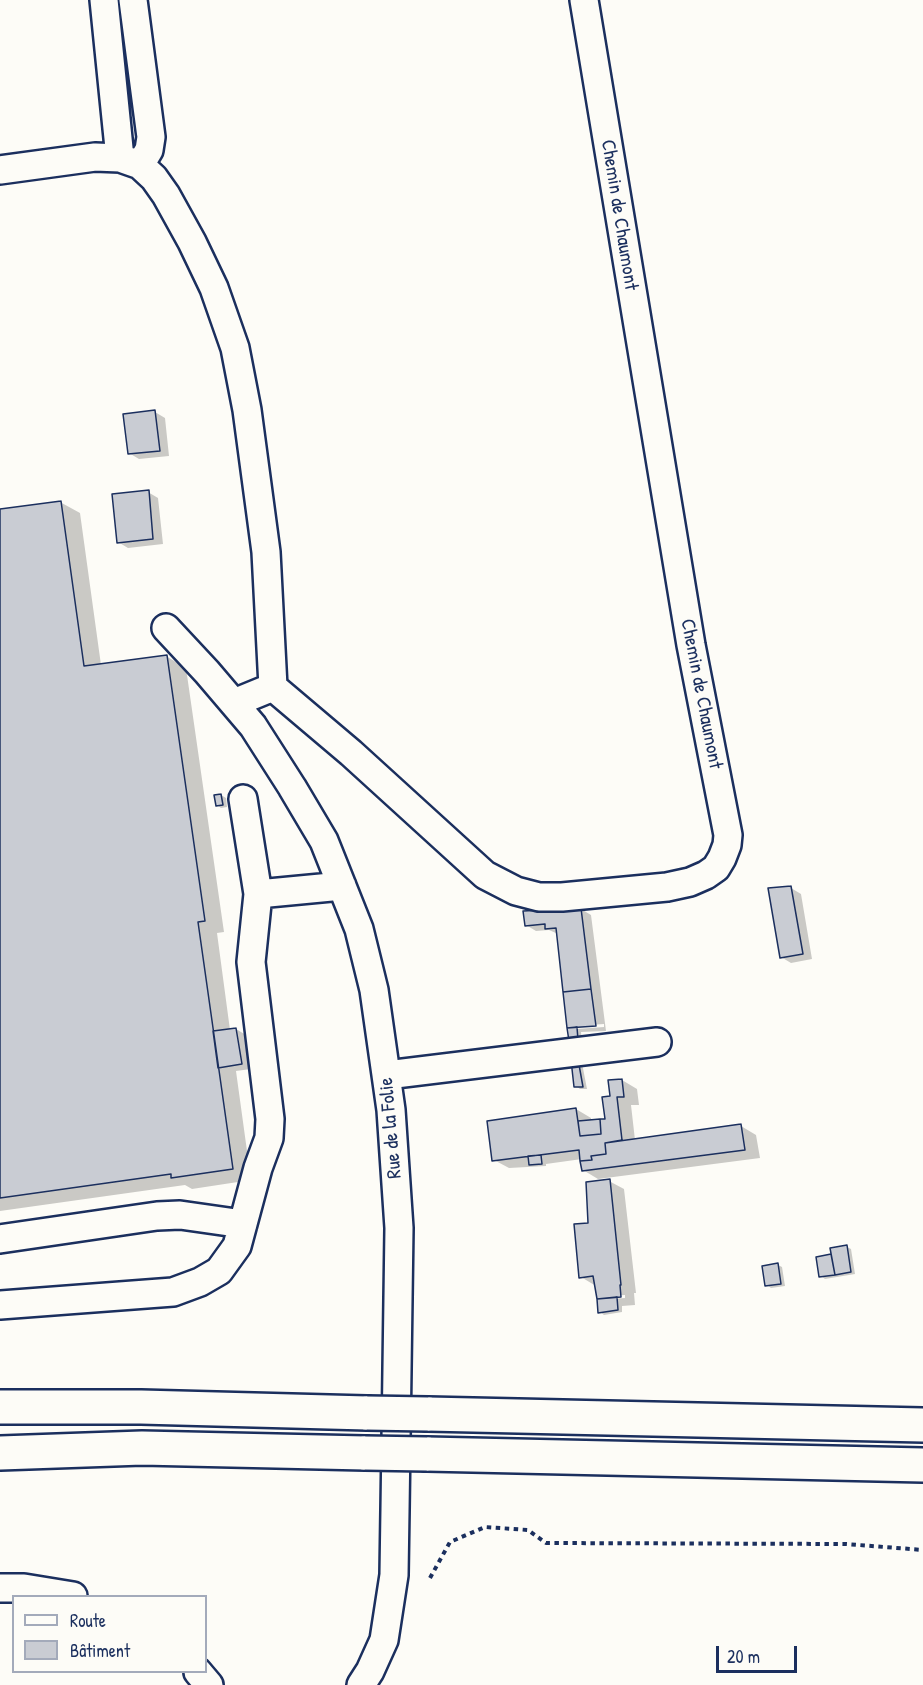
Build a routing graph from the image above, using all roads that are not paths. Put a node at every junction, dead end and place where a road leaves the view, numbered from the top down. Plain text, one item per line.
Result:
1 (104, 0) edge
2 (133, 0) edge
3 (584, 0) edge
4 (130, 162) junction
5 (0, 170) edge
6 (166, 628) dead end
7 (273, 687) junction
8 (234, 703) junction
9 (243, 799) dead end
10 (342, 886) junction
11 (258, 894) junction
12 (657, 1042) dead end
13 (387, 1075) junction
14 (243, 1224) junction
15 (0, 1239) edge
16 (0, 1305) edge
17 (0, 1407) edge
18 (923, 1425) edge
19 (0, 1453) edge
20 (923, 1465) edge
21 (0, 1588) edge
22 (67, 1595) edge
23 (200, 1673) edge
24 (209, 1685) edge
25 (361, 1685) edge

1 - 4 street
2 - 4 street
3 - 7 street, Chemin de Chaumont
4 - 5 street
4 - 7 street
6 - 8 street, Rue de la Folie
7 - 8 street
8 - 10 street, Rue de la Folie
9 - 11 street
10 - 11 street
10 - 13 street, Rue de la Folie
11 - 14 street
12 - 13 street
13 - 25 street, Rue de la Folie
14 - 15 street
14 - 16 street
17 - 18 highway, bridge
19 - 20 highway, bridge
21 - 22 street
23 - 24 street

